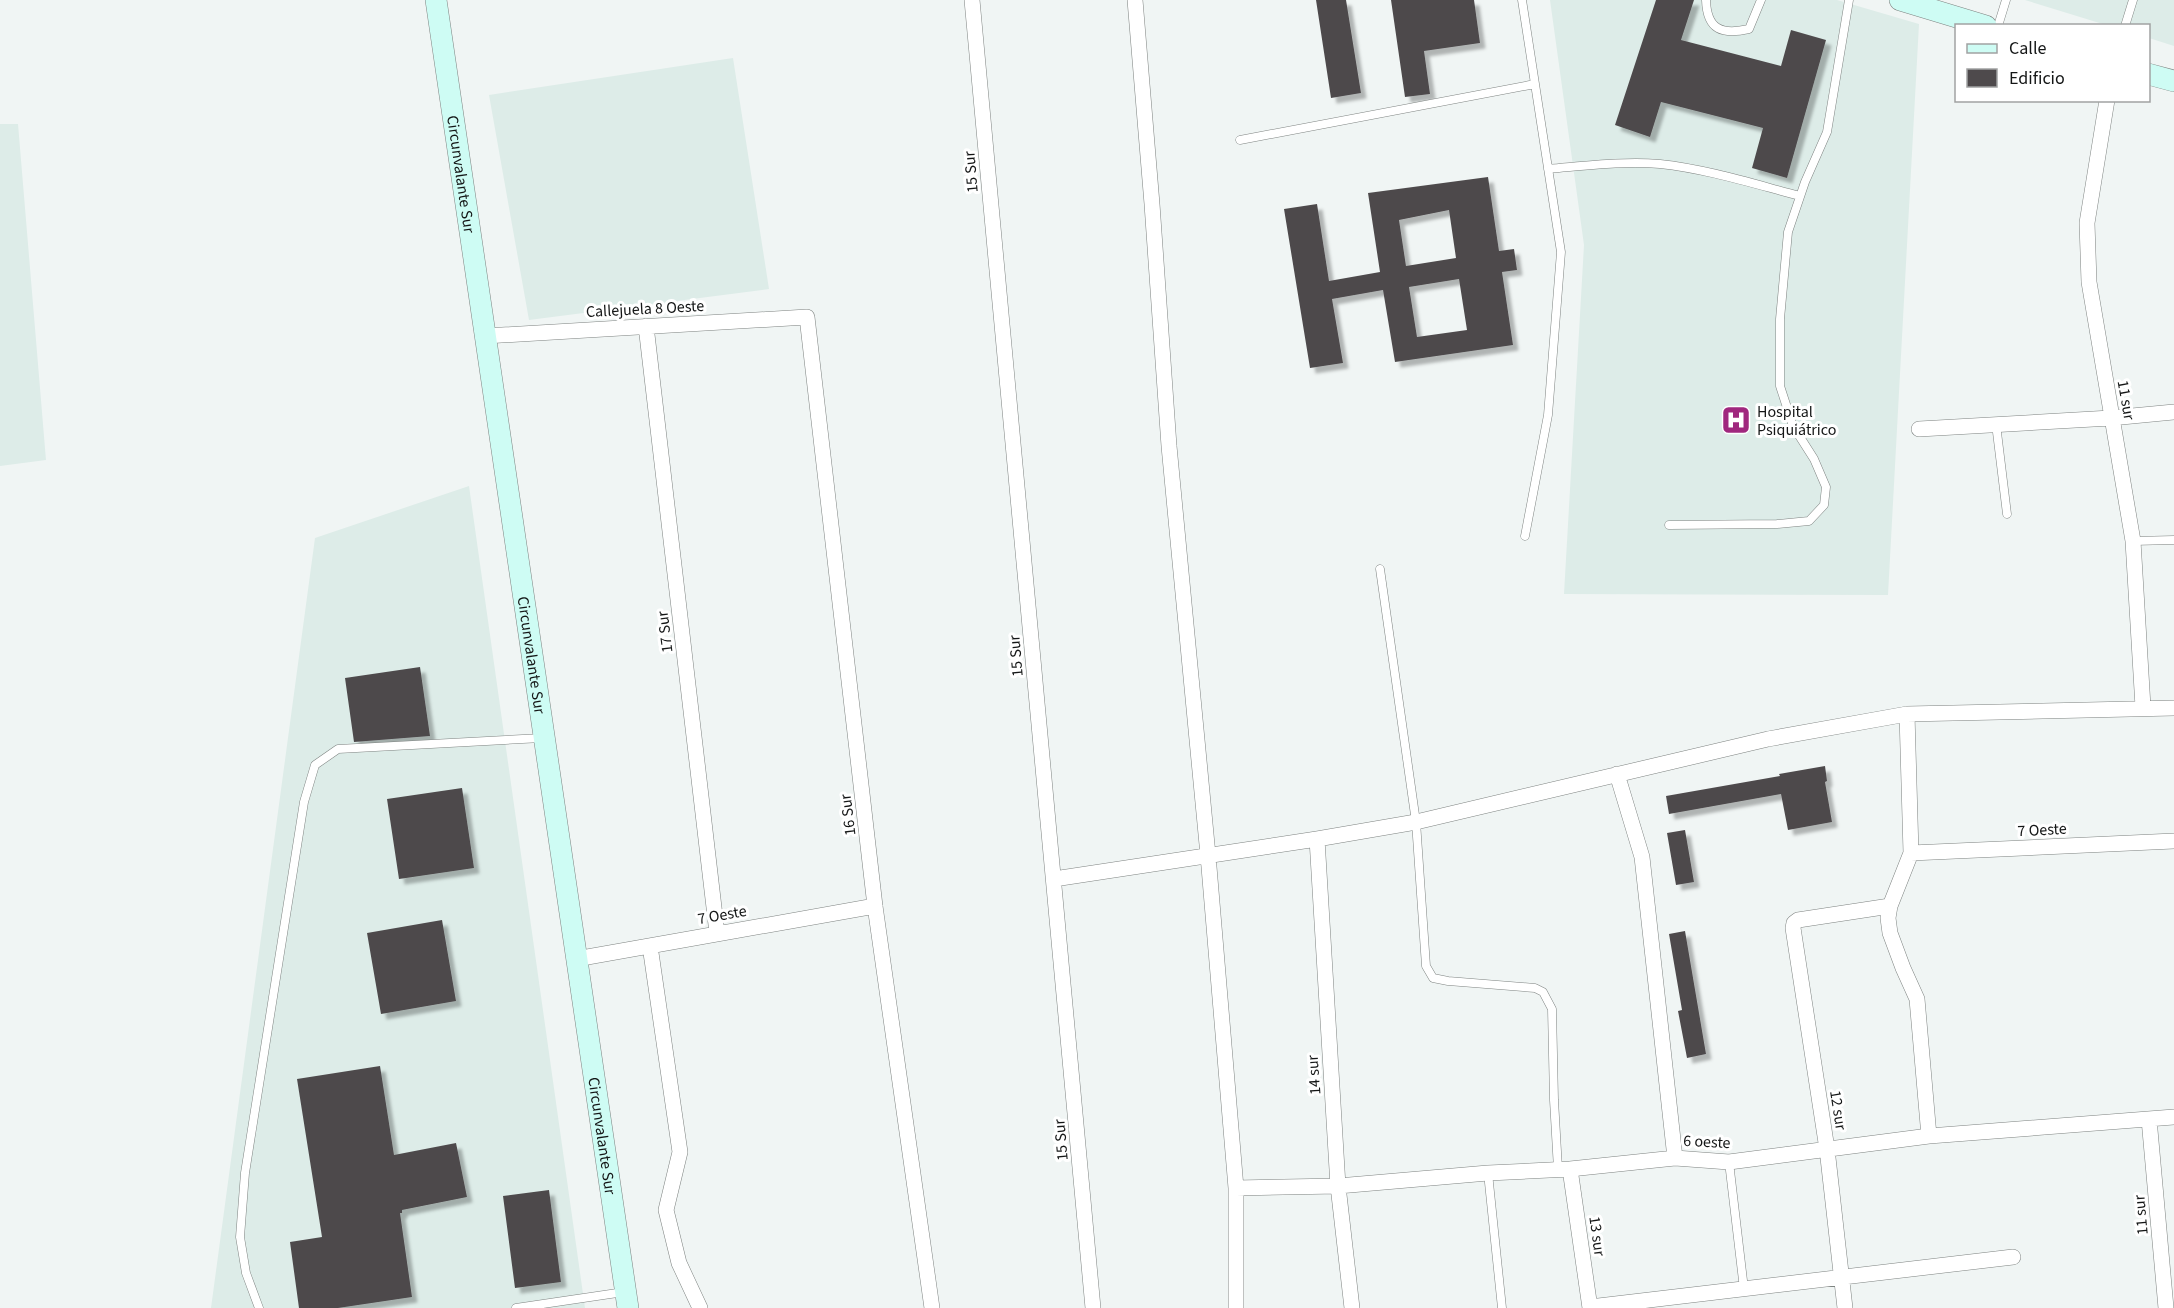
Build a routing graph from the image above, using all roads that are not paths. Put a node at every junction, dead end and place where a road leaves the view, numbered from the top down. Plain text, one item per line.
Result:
1 (436, 0) edge
2 (972, 0) edge
3 (1135, 0) edge
4 (1522, 0) edge
5 (1706, 0) edge
6 (1761, 0) edge
7 (1849, 0) edge
8 (1900, 0) edge
9 (2006, 0) edge
10 (2133, 0) edge
11 (1979, 24) edge
12 (1999, 24) edge
13 (2126, 24) edge
14 (2150, 75) edge
15 (2174, 81) edge
16 (1535, 84) junction
17 (2107, 102) edge
18 (1240, 140) dead end
19 (1548, 168) junction
20 (1800, 195) junction
21 (807, 317) joint
22 (646, 326) junction
23 (485, 336) junction
24 (2174, 412) edge
25 (2111, 418) junction
26 (1996, 424) junction
27 (1919, 429) dead end
28 (2007, 514) dead end
29 (1669, 525) dead end
30 (1525, 536) dead end
31 (2174, 540) edge
32 (2133, 541) junction
33 (1380, 569) dead end
34 (2143, 707) junction
35 (2174, 708) edge
36 (1907, 714) junction
37 (543, 738) junction
38 (1617, 774) junction
39 (1416, 822) junction
40 (1317, 839) junction
41 (2174, 841) edge
42 (1911, 854) junction
43 (1208, 855) junction
44 (1054, 879) junction
45 (875, 906) junction
46 (1890, 906) junction
47 (717, 933) junction
48 (650, 946) junction
49 (576, 960) junction
50 (2174, 1117) edge
51 (2149, 1119) junction
52 (1929, 1136) junction
53 (1827, 1149) junction
54 (1675, 1158) junction
55 (1729, 1162) junction
56 (1564, 1169) junction
57 (1488, 1173) junction
58 (1338, 1186) junction
59 (1236, 1188) junction
60 (2013, 1257) dead end
61 (1842, 1277) junction
62 (1744, 1289) junction
63 (627, 1300) edge
64 (259, 1308) edge
65 (516, 1308) edge
66 (700, 1308) edge
67 (932, 1308) edge
68 (1093, 1308) edge
69 (1236, 1308) edge
70 (1352, 1308) edge
71 (1502, 1308) edge
72 (1587, 1308) edge
73 (1845, 1308) edge
74 (2166, 1308) edge

1 - 23 main road, Circunvalante Sur
2 - 44 street, 15 Sur
3 - 43 street
4 - 16 lane
5 - 6 lane
7 - 20 lane
8 - 11 main road
9 - 12 lane
10 - 13 lane
14 - 15 main road
16 - 18 lane
16 - 19 lane
17 - 25 street, 11 sur
19 - 20 lane
19 - 30 lane
20 - 29 lane
21 - 22 street, Callejuela 8 Oeste
21 - 45 street, 16 Sur
22 - 23 street, Callejuela 8 Oeste
22 - 47 street, 17 Sur
23 - 37 main road, Circunvalante Sur
24 - 25 street
25 - 26 street
25 - 32 street, 11 sur
26 - 27 street
26 - 28 lane
31 - 32 lane
32 - 34 street, 11 sur
33 - 39 lane
34 - 35 street
34 - 36 street
36 - 38 street
36 - 42 street
37 - 49 main road, Circunvalante Sur
37 - 64 lane
38 - 39 street
38 - 54 street
39 - 40 street
39 - 56 lane
40 - 43 street
40 - 58 street, 14 sur
41 - 42 street, 7 Oeste
42 - 46 street
43 - 44 street
43 - 59 street
44 - 68 street, 15 Sur
45 - 47 street, 7 Oeste
45 - 67 street, 16 Sur
46 - 52 street
46 - 53 street, 12 sur
47 - 48 street, 7 Oeste
48 - 49 street, 7 Oeste
48 - 66 street
49 - 63 main road, Circunvalante Sur
50 - 51 street, 6 oeste
51 - 52 street, 6 oeste
51 - 74 street, 11 sur
52 - 53 street, 6 oeste
53 - 55 street, 6 oeste
53 - 61 street, 12 sur
54 - 55 street, 6 oeste
54 - 56 street, 6 oeste
55 - 62 lane
56 - 57 street, 6 oeste
56 - 72 street, 13 sur
57 - 58 street, 6 oeste
57 - 71 lane
58 - 59 street, 6 oeste
58 - 70 street, 14 sur
59 - 69 street
60 - 61 street
61 - 62 street
61 - 73 street, 12 sur
62 - 72 street
63 - 65 lane

